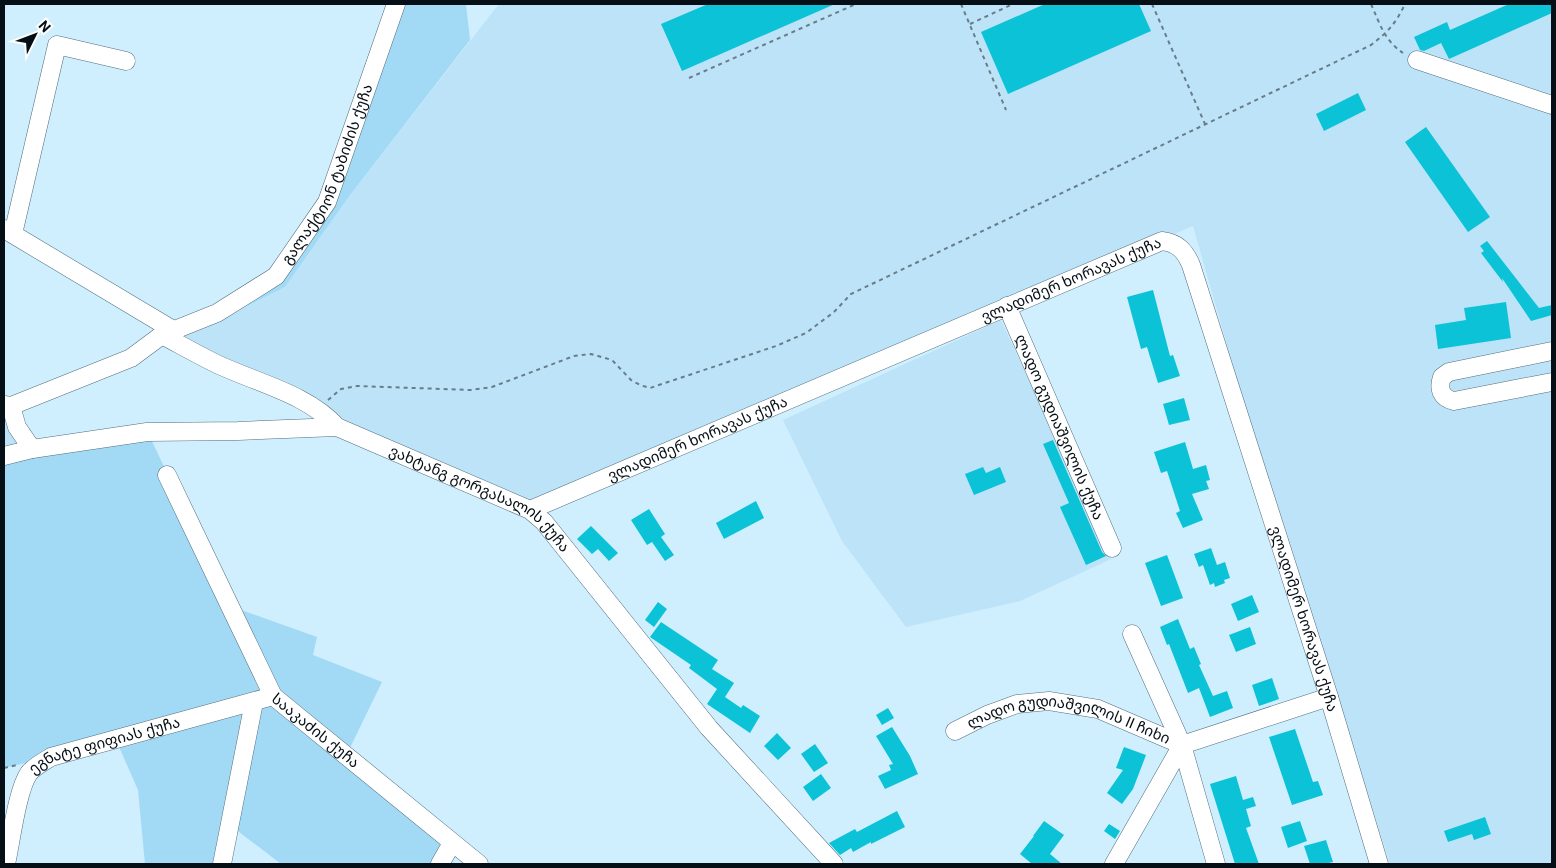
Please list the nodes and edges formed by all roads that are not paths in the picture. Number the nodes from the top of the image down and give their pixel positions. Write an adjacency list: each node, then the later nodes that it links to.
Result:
1 (396, 4): 7 (street, გალაქტიონ ტაბიძის ქუჩა)
2 (1418, 60): 4 (street)
3 (126, 61): 5 (street)
4 (1552, 104)
5 (8, 232): 7 (street)
6 (1007, 306): 15 (street, ვლადიმერ ხორავას ქუჩა); 16 (street, ლადო გუდიაშვილის ქუჩა); 19 (street, ვლადიმერ ხორავას ქუჩა)
7 (167, 332): 10 (street, გალაქტიონ ტაბიძის ქუჩა); 11 (street)
8 (1552, 351): 9 (street)
9 (1552, 382)
10 (7, 406): 12 (street)
11 (337, 427): 12 (street, ვახტანგ გორგასალის ქუჩა); 15 (street, ვახტანგ გორგასალის ქუჩა)
12 (32, 449): 13 (street, ვახტანგ გორგასალის ქუჩა)
13 (4, 456)
14 (167, 474): 18 (street, სააკაძის ქუჩა)
15 (530, 510): 28 (street, ვახტანგ გორგასალის ქუჩა)
16 (1112, 548)
17 (1132, 634): 22 (street)
18 (273, 696): 20 (street, ეგნატე ფიფიას ქუჩა); 23 (street, სააკაძის ქუჩა)
19 (1329, 697): 22 (street); 31 (street, ვლადიმერ ხორავას ქუჩა)
20 (254, 702): 24 (street, ეგნატე ფიფიას ქუჩა); 25 (street)
21 (955, 731): 22 (street, ლადო გუდიაშვილის II ჩიხი)
22 (1182, 745): 29 (street); 30 (street)
23 (452, 843): 26 (street); 27 (street, სააკაძის ქუჩა)
24 (6, 864)
25 (222, 864)
26 (440, 864)
27 (479, 864)
28 (834, 864)
29 (1114, 864)
30 (1216, 864)
31 (1379, 864)

